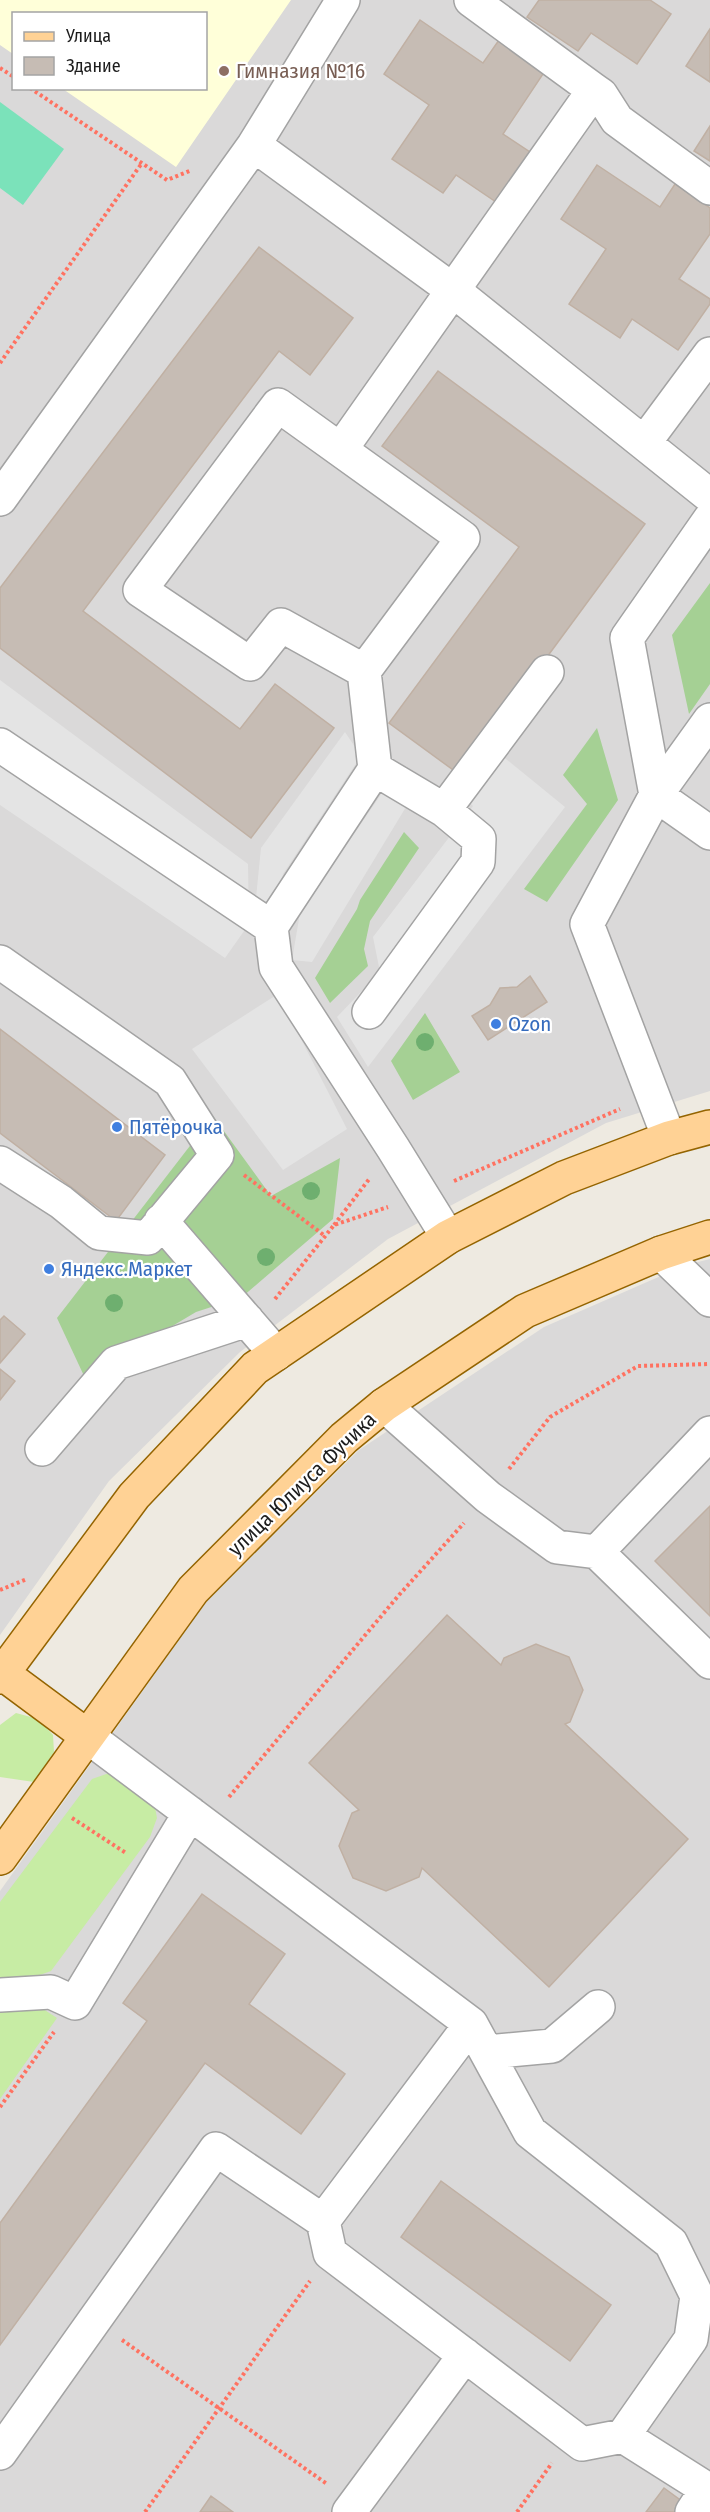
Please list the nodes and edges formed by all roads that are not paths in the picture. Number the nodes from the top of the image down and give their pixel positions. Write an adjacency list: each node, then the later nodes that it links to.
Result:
1 (343, 0): 4 (lane)
2 (471, 0): 3 (lane)
3 (594, 90): 5 (lane); 6 (lane)
4 (254, 144): 6 (lane); 11 (lane)
5 (710, 188)
6 (454, 291): 8 (lane); 9 (lane)
7 (710, 354): 8 (lane)
8 (644, 443): 10 (lane)
9 (341, 449): 13 (lane); 13 (lane)
10 (710, 496)
11 (0, 499)
12 (710, 519): 18 (lane)
13 (364, 671): 17 (lane)
14 (547, 672): 19 (lane)
15 (710, 720): 18 (lane)
16 (0, 745): 21 (lane)
17 (375, 769): 19 (lane); 21 (lane)
18 (656, 795): 20 (lane); 25 (lane)
19 (444, 810): 23 (lane)
20 (710, 833)
21 (271, 927): 28 (lane)
22 (0, 962): 27 (lane)
23 (369, 1012)
24 (710, 1127): 25 (main road)
25 (669, 1138): 28 (main road)
26 (0, 1163): 27 (lane)
27 (161, 1221): 32 (lane)
28 (448, 1237): 33 (main road)
29 (710, 1237): 30 (main road, улица Юлиуса Фучика)
30 (661, 1253): 31 (lane); 34 (main road, улица Юлиуса Фучика)
31 (710, 1300)
32 (247, 1320): 33 (lane); 36 (lane)
33 (276, 1353): 39 (main road)
34 (384, 1405): 37 (lane); 40 (main road, улица Юлиуса Фучика)
35 (710, 1434): 37 (lane)
36 (42, 1449)
37 (597, 1552): 38 (lane)
38 (710, 1662)
39 (1, 1674): 40 (main road)
40 (87, 1736): 41 (lane); 42 (main road, улица Юлиуса Фучика)
41 (198, 1819): 43 (lane); 45 (lane)
42 (0, 1858)
43 (0, 1995)
44 (598, 2007): 46 (lane)
45 (471, 2024): 46 (lane); 47 (lane)
46 (487, 2052): 49 (lane)
47 (322, 2221): 48 (lane); 50 (lane)
48 (465, 2355): 49 (lane); 52 (lane)
49 (623, 2436): 51 (lane)
50 (0, 2453)
51 (703, 2497)
52 (352, 2508)

